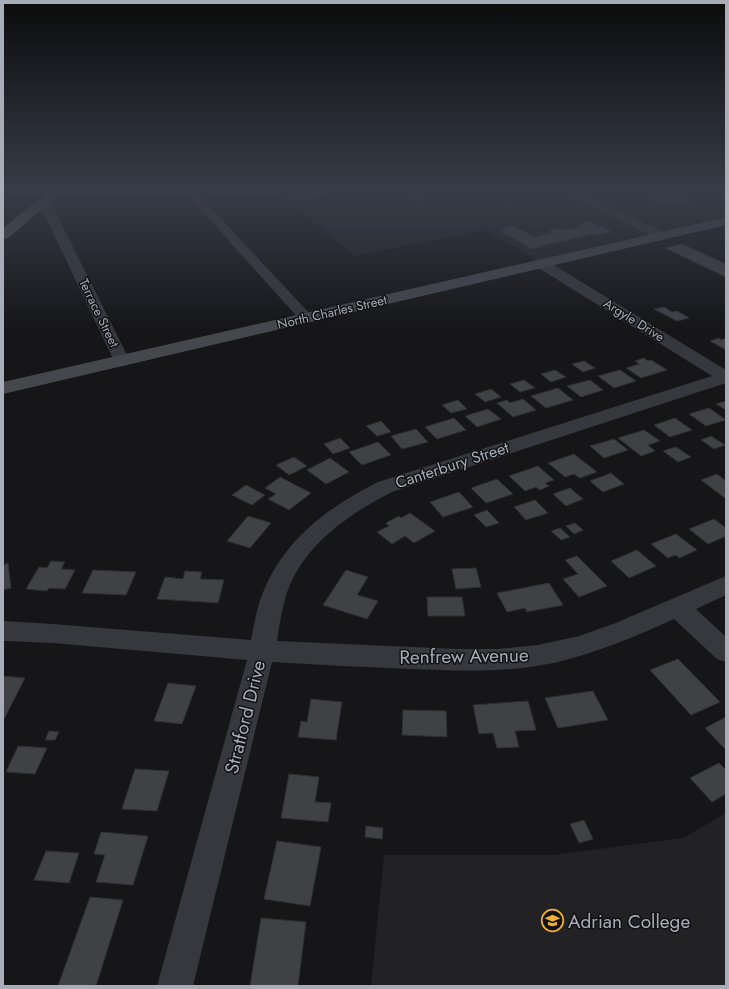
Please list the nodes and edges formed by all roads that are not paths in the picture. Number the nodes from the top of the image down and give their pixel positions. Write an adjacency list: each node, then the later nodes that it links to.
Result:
1 (62, 237): 6 (street, Terrace Street)
2 (232, 237): 5 (street)
3 (657, 237): 4 (street, North Charles Street)
4 (542, 264): 5 (street, North Charles Street); 7 (street, Argyle Drive)
5 (306, 318): 6 (street, North Charles Street)
6 (122, 361): 8 (street, North Charles Street)
7 (726, 377): 12 (street, Canterbury Street)
8 (3, 388)
9 (726, 585): 10 (street, Renfrew Avenue)
10 (677, 607): 12 (street, Renfrew Avenue); 13 (street)
11 (3, 631): 12 (street, Stratford Drive)
12 (262, 651): 14 (street, Stratford Drive)
13 (726, 652)
14 (175, 986)

